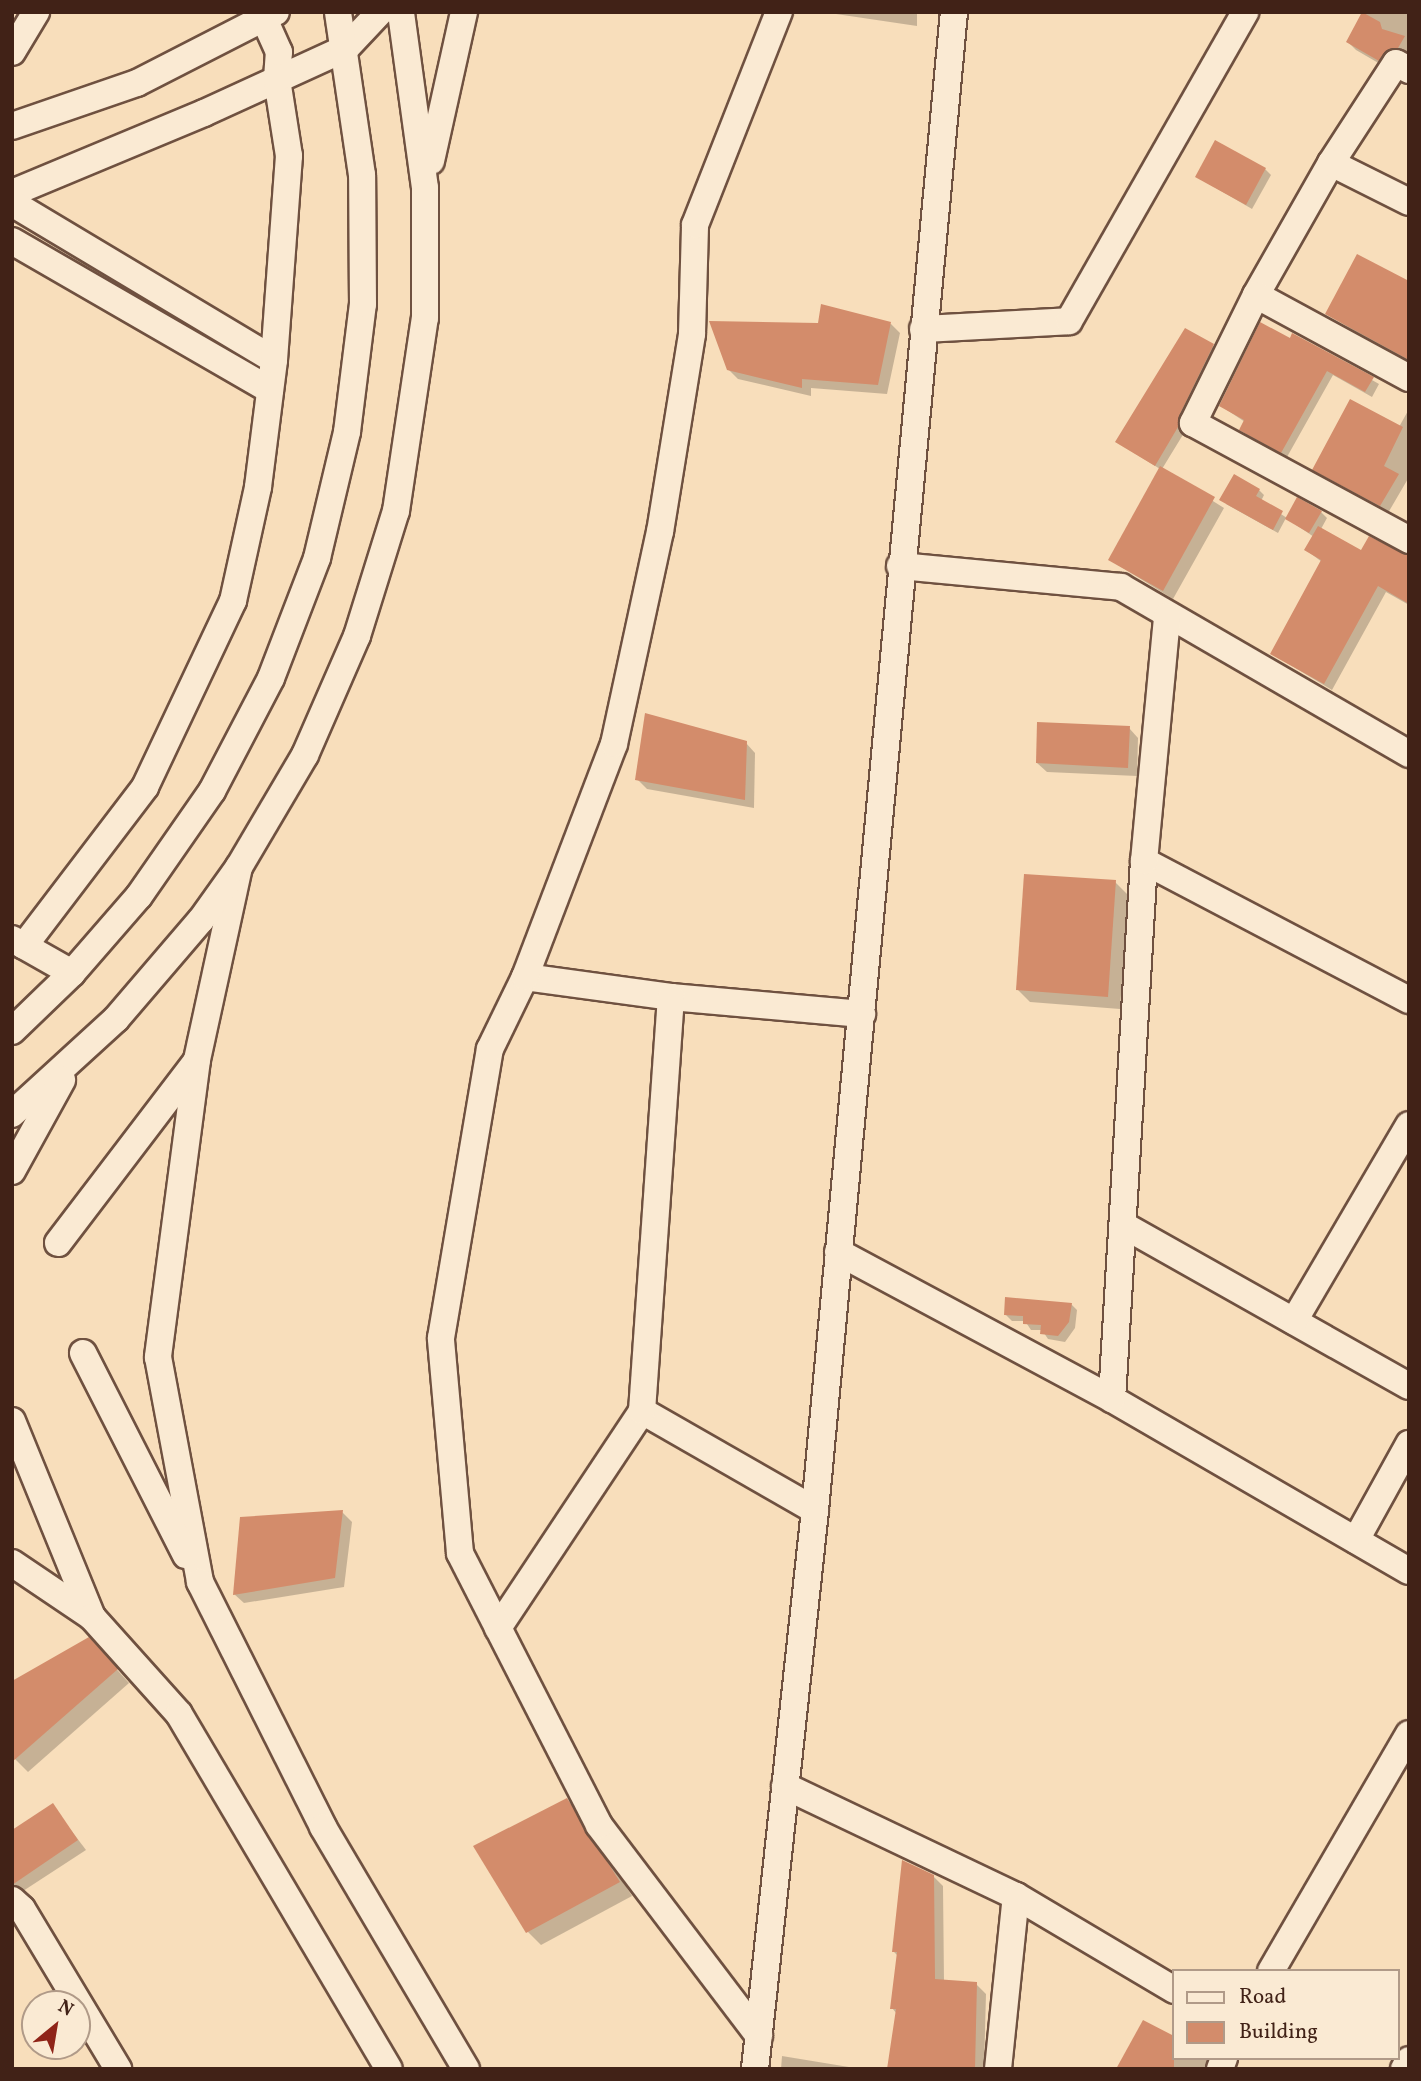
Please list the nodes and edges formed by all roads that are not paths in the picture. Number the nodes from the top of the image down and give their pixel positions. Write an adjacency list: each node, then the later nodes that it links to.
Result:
1 (36, 12): 12 (street)
2 (338, 12): 11 (street)
3 (380, 12): 11 (street)
4 (401, 12): 13 (street)
5 (421, 12): 13 (street)
6 (464, 12): 18 (street)
7 (779, 12): 36 (street)
8 (954, 12): 24 (street)
9 (1245, 12): 24 (street)
10 (267, 14): 15 (street); 16 (street)
11 (346, 48): 15 (street); 35 (street)
12 (12, 52)
13 (411, 58): 18 (street)
14 (1409, 70): 17 (street)
15 (277, 79): 19 (street); 25 (street)
16 (12, 126)
17 (1331, 163): 20 (street); 23 (street)
18 (425, 188): 33 (street)
19 (12, 193)
20 (1409, 202)
21 (12, 203): 25 (street)
22 (12, 242): 27 (street)
23 (1256, 295): 26 (street); 28 (street)
24 (923, 329): 29 (street)
25 (274, 360): 27 (street)
26 (1409, 378)
27 (270, 390): 34 (street)
28 (1409, 540)
29 (900, 566): 30 (street); 39 (street)
30 (1167, 616): 31 (street); 32 (street)
31 (1409, 754)
32 (1144, 861): 38 (street); 46 (street)
33 (239, 867): 41 (street); 42 (street)
34 (18, 942): 35 (street)
35 (72, 973): 40 (street)
36 (525, 977): 37 (street); 62 (street)
37 (671, 998): 39 (street); 53 (street)
38 (1409, 1000)
39 (862, 1014): 48 (street)
40 (12, 1031)
41 (197, 1060): 47 (street); 60 (street)
42 (70, 1065): 43 (street); 45 (street)
43 (12, 1114)
44 (1409, 1125): 49 (street)
45 (12, 1171)
46 (1122, 1225): 49 (street); 52 (street)
47 (58, 1243)
48 (838, 1252): 52 (street); 56 (street)
49 (1294, 1321): 51 (street)
50 (83, 1353): 60 (street)
51 (1409, 1386)
52 (1112, 1399): 57 (street)
53 (642, 1411): 56 (street); 62 (street)
54 (12, 1421): 61 (street)
55 (1409, 1444): 57 (street)
56 (815, 1510): 64 (street)
57 (1356, 1540): 59 (street)
58 (12, 1563): 61 (street)
59 (1409, 1571)
60 (200, 1582): 73 (street)
61 (92, 1617): 72 (street)
62 (498, 1628): 69 (street)
63 (1409, 1734): 67 (street)
64 (785, 1786): 65 (street); 69 (street)
65 (1016, 1896): 68 (street); 75 (street)
66 (12, 1900): 71 (street)
67 (1271, 1969)
68 (1172, 1989)
69 (759, 2036): 74 (street)
70 (1409, 2060): 76 (street)
71 (118, 2069)
72 (388, 2069)
73 (466, 2069)
74 (755, 2069)
75 (998, 2069)
76 (1404, 2069)

